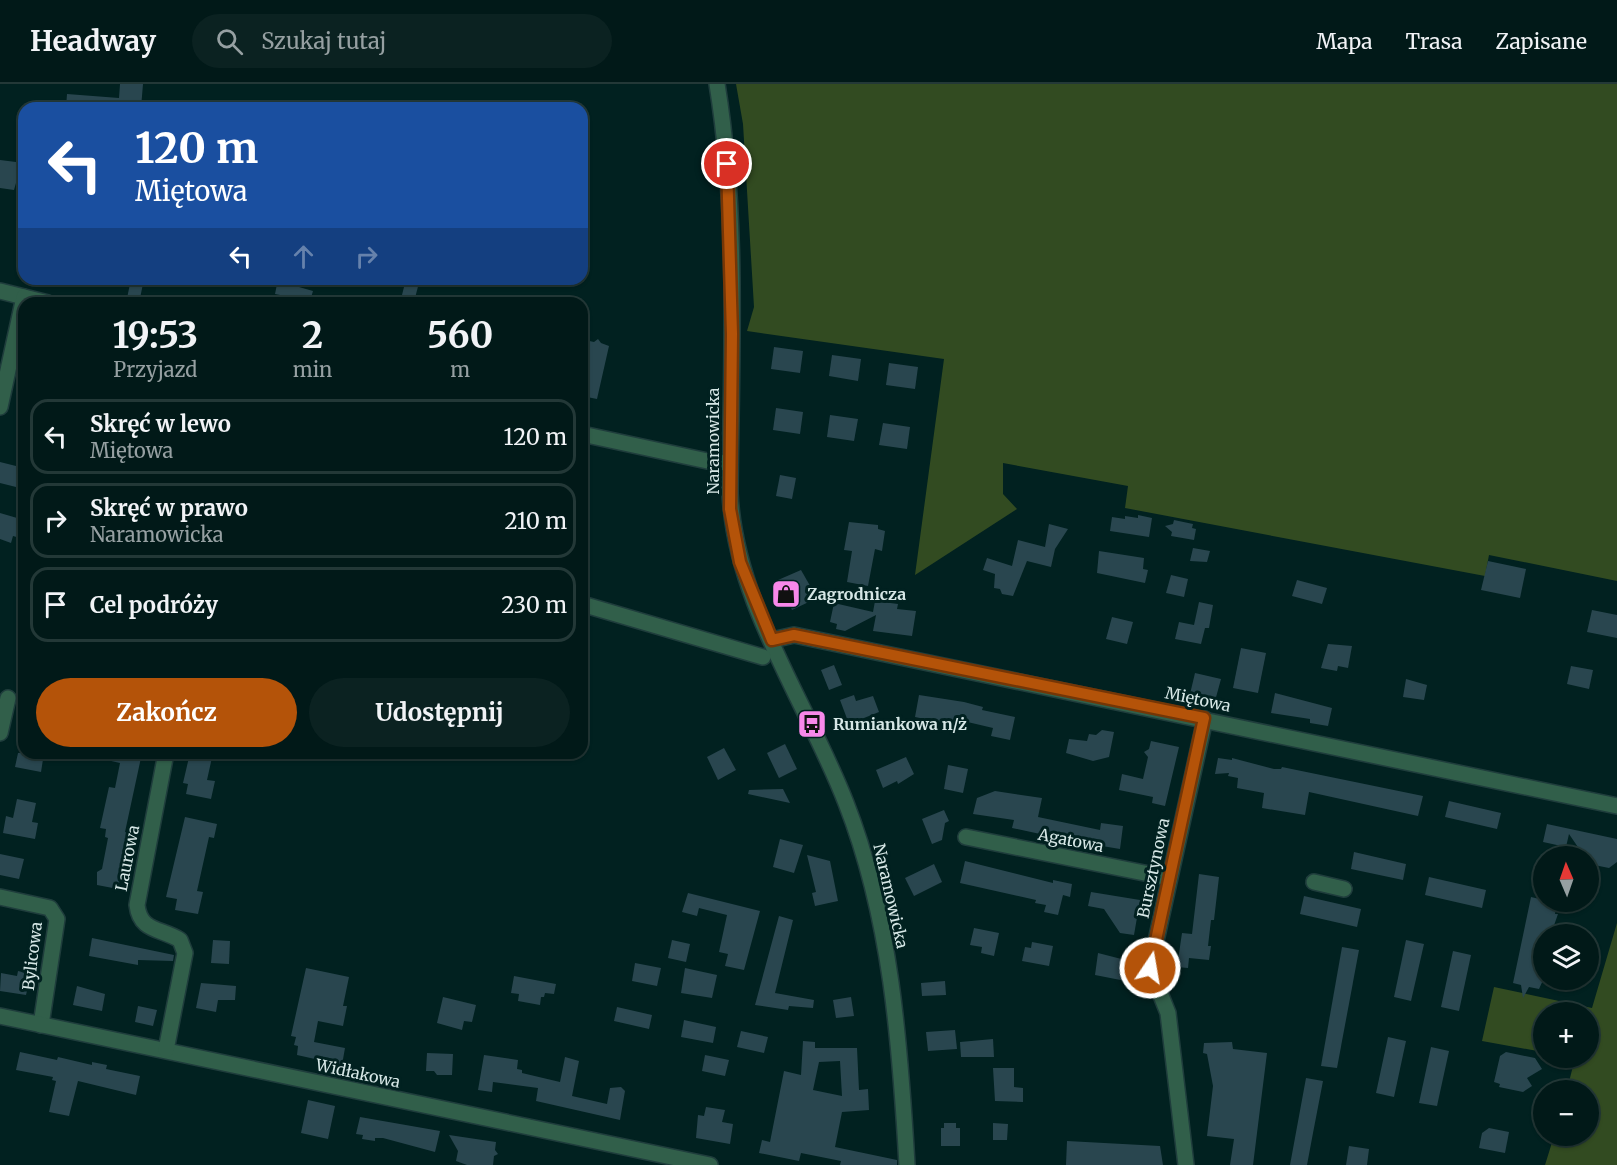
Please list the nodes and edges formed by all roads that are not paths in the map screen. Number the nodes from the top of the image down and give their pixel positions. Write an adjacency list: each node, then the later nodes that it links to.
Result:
1 (717, 84): 7 (street, Naramowicka)
2 (0, 291): 3 (street)
3 (24, 297)
4 (18, 324): 5 (street)
5 (0, 404)
6 (588, 435): 7 (street)
7 (730, 463): 9 (street, Naramowicka)
8 (588, 606): 10 (street)
9 (772, 640): 12 (street, Miętowa); 25 (street, Naramowicka)
10 (763, 657)
11 (8, 698): 13 (street)
12 (1204, 718): 15 (street, Miętowa); 17 (street, Bursztynowa)
13 (0, 733)
14 (165, 759): 23 (street, Laurowa)
15 (1617, 806)
16 (966, 837): 17 (street, Agatowa)
17 (1169, 878): 26 (street, Bursztynowa)
18 (1314, 882): 19 (street)
19 (1344, 889)
20 (0, 897): 22 (street, Bylicowa)
21 (0, 1016): 22 (street, Widłakowa)
22 (41, 1024): 23 (street, Widłakowa)
23 (166, 1050): 24 (street, Widłakowa)
24 (710, 1165)
25 (907, 1165)
26 (1186, 1165)

